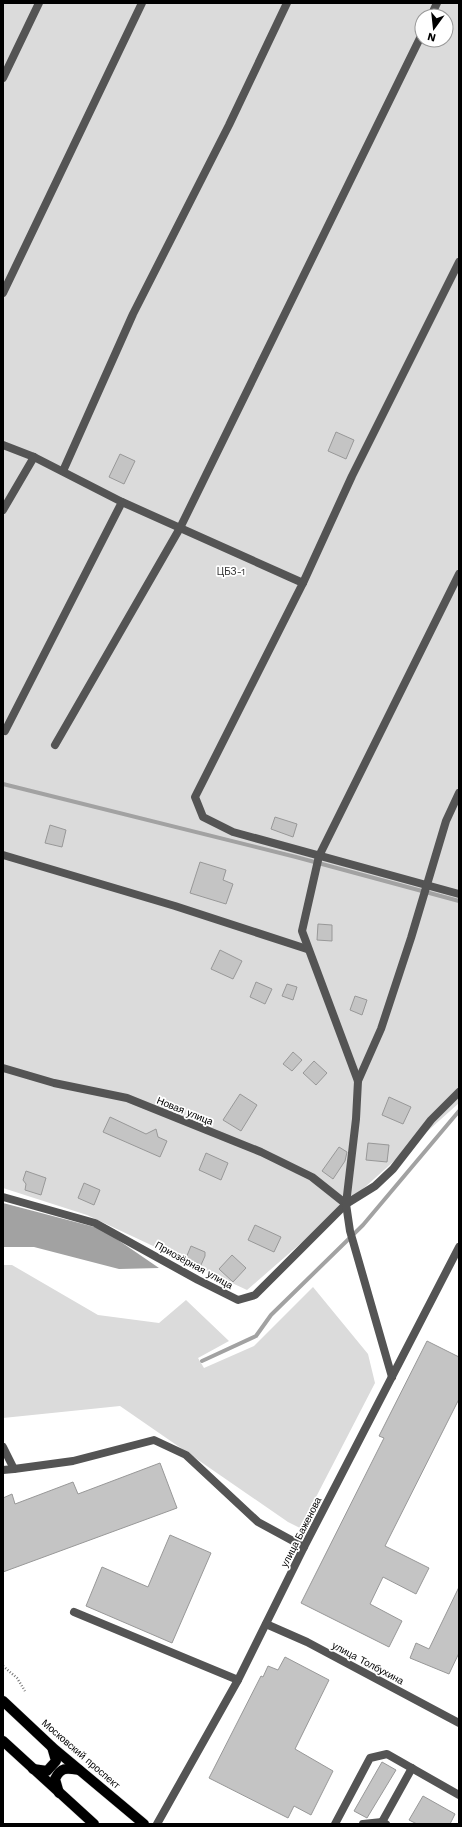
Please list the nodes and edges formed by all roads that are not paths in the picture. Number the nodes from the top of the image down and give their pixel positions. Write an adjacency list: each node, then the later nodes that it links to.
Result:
1 (39, 3): 5 (street)
2 (142, 3): 7 (street)
3 (287, 3): 10 (street)
4 (415, 48): 13 (street)
5 (3, 78)
6 (459, 262): 15 (street)
7 (3, 294)
8 (3, 445): 9 (street)
9 (34, 457): 10 (street); 12 (street)
10 (63, 471): 11 (street)
11 (122, 502): 13 (street); 16 (street)
12 (3, 510)
13 (180, 528): 15 (street); 17 (street)
14 (459, 574): 20 (street)
15 (303, 583): 20 (street)
16 (5, 731)
17 (55, 745)
18 (459, 793): 21 (street)
19 (3, 855): 23 (street)
20 (319, 856): 21 (street); 23 (street)
21 (426, 885): 22 (street); 25 (street)
22 (459, 894)
23 (307, 949): 25 (street)
24 (3, 1068): 28 (street, Новая улица)
25 (358, 1081): 28 (street)
26 (459, 1092): 28 (street, Приозёрная улица)
27 (3, 1197): 28 (street, Приозёрная улица)
28 (346, 1204): 30 (street)
29 (459, 1247): 30 (street, улица Баженова)
30 (392, 1377): 34 (street, улица Баженова)
31 (3, 1447): 32 (street)
32 (14, 1469): 33 (street); 34 (street)
33 (3, 1470)
34 (304, 1547): 36 (street, улица Баженова)
35 (74, 1612): 37 (street)
36 (266, 1624): 37 (street, улица Баженова); 39 (street, улица Толбухина)
37 (238, 1680): 52 (street, улица Баженова)
38 (3, 1701): 41 (main road, Московский проспект)
39 (459, 1723)
40 (3, 1741): 43 (main road)
41 (52, 1747): 45 (main road); 46 (main road, Московский проспект)
42 (3, 1750): 43 (street)
43 (18, 1754): 45 (main road)
44 (412, 1768): 48 (street); 49 (street); 53 (street)
45 (33, 1769): 47 (main road)
46 (80, 1770): 47 (main road); 51 (main road, Московский проспект)
47 (60, 1794): 50 (main road)
48 (459, 1795)
49 (384, 1823): 54 (street)
50 (94, 1824)
51 (144, 1824)
52 (157, 1824)
53 (335, 1824)
54 (364, 1824)

